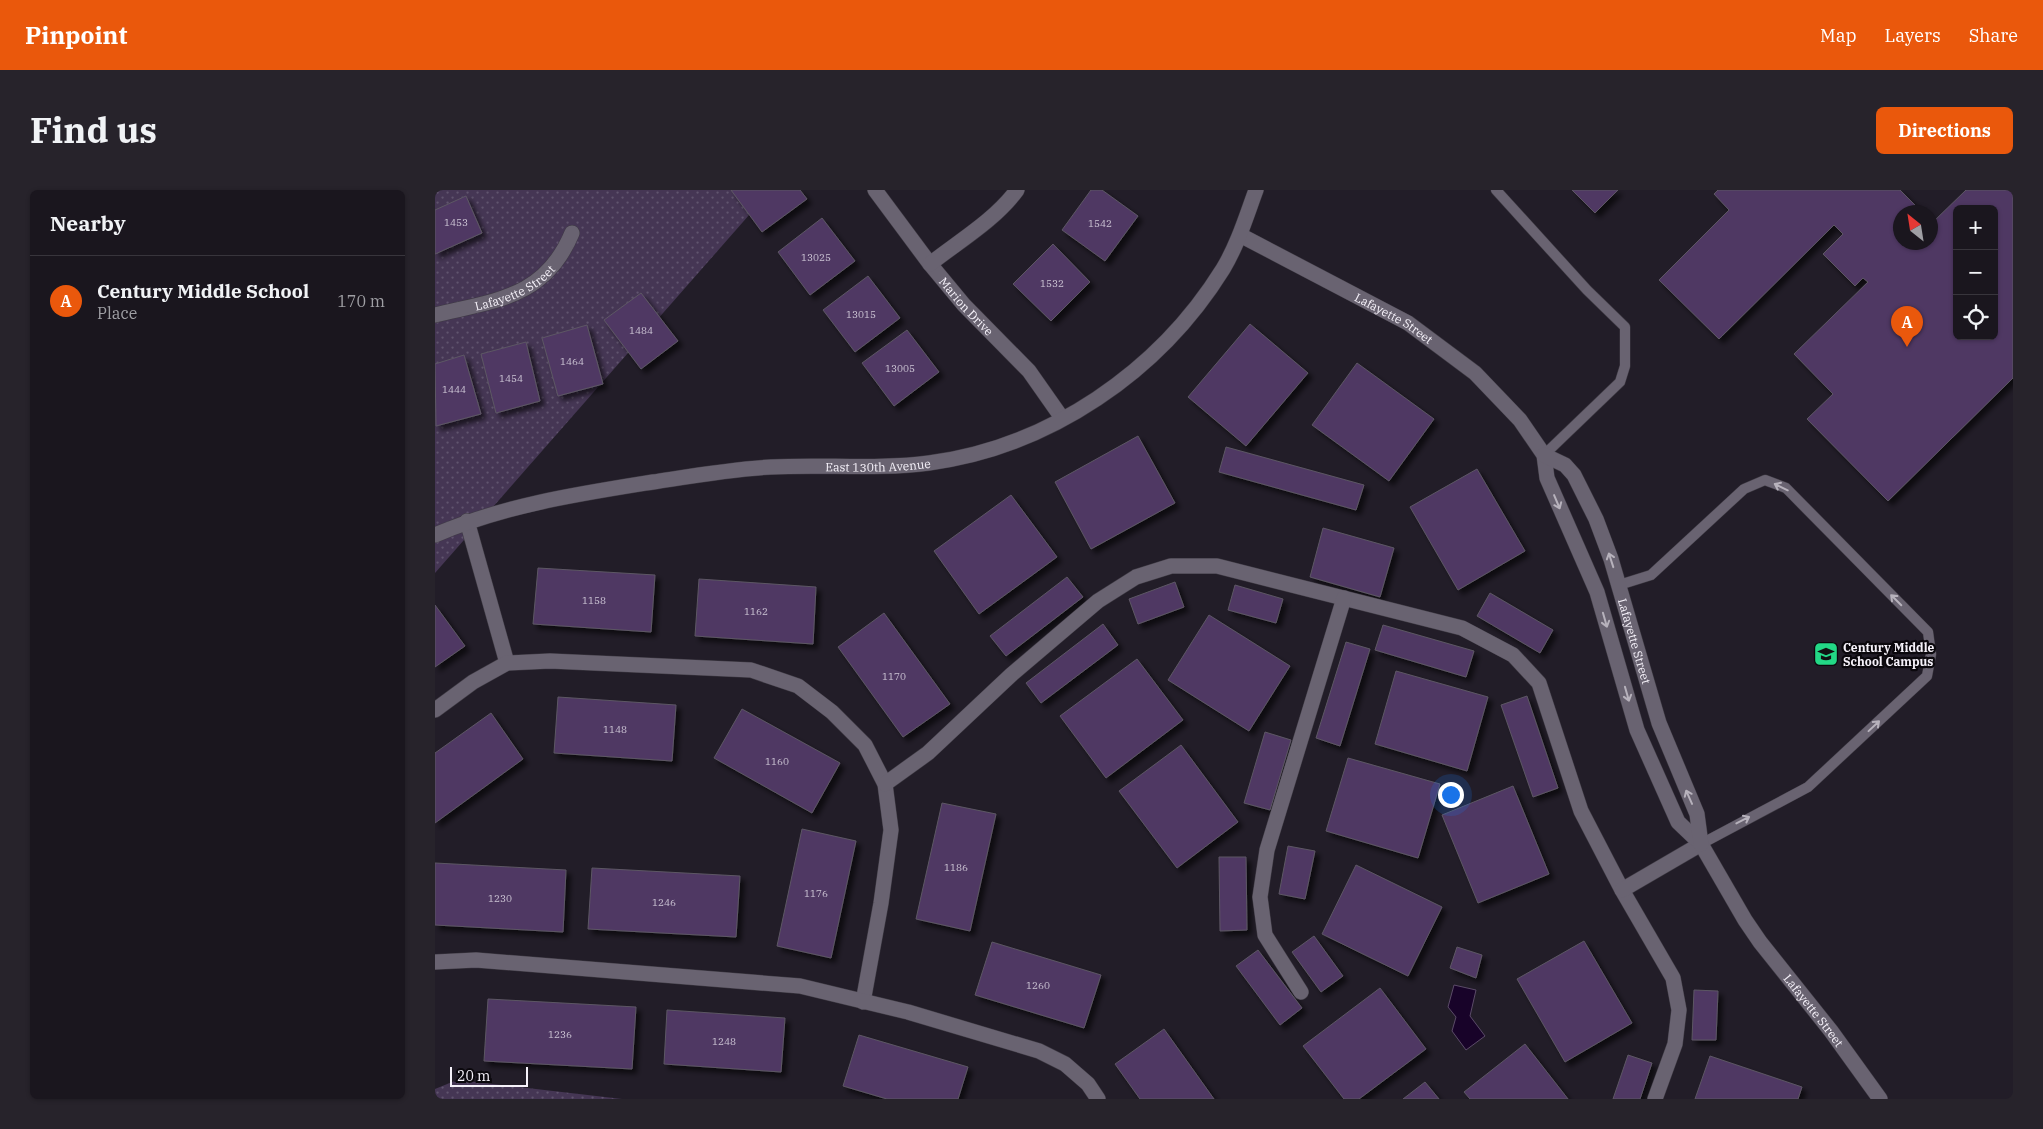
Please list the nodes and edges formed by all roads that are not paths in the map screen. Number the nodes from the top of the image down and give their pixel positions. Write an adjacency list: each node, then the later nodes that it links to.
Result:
1 (875, 190): 7 (street, Marion Drive)
2 (1017, 190): 7 (street)
3 (1256, 190): 6 (street, East 130th Avenue)
4 (1496, 190): 10 (lane)
5 (572, 233): 8 (street, Lafayette Street)
6 (1240, 235): 9 (street, East 130th Avenue); 10 (street, Lafayette Street)
7 (930, 264): 9 (street, Marion Drive)
8 (435, 315)
9 (1062, 418): 11 (street, East 130th Avenue)
10 (1544, 455): 13 (street, Lafayette Street, one-way to 10); 18 (street, Lafayette Street, one-way to 18)
11 (467, 521): 12 (street, East 130th Avenue); 15 (street)
12 (435, 534)
13 (1619, 585): 18 (street, Lafayette Street, one-way to 13); 18 (lane, one-way to 13)
14 (1344, 598): 17 (street); 19 (street); 21 (street)
15 (507, 663): 16 (street); 17 (street)
16 (435, 710)
17 (885, 784): 22 (street)
18 (1701, 844): 19 (street); 25 (street, Lafayette Street)
19 (1621, 890): 24 (street)
20 (435, 962): 22 (street)
21 (1301, 992)
22 (863, 1002): 23 (street)
23 (1098, 1099)
24 (1655, 1099)
25 (1880, 1099)

